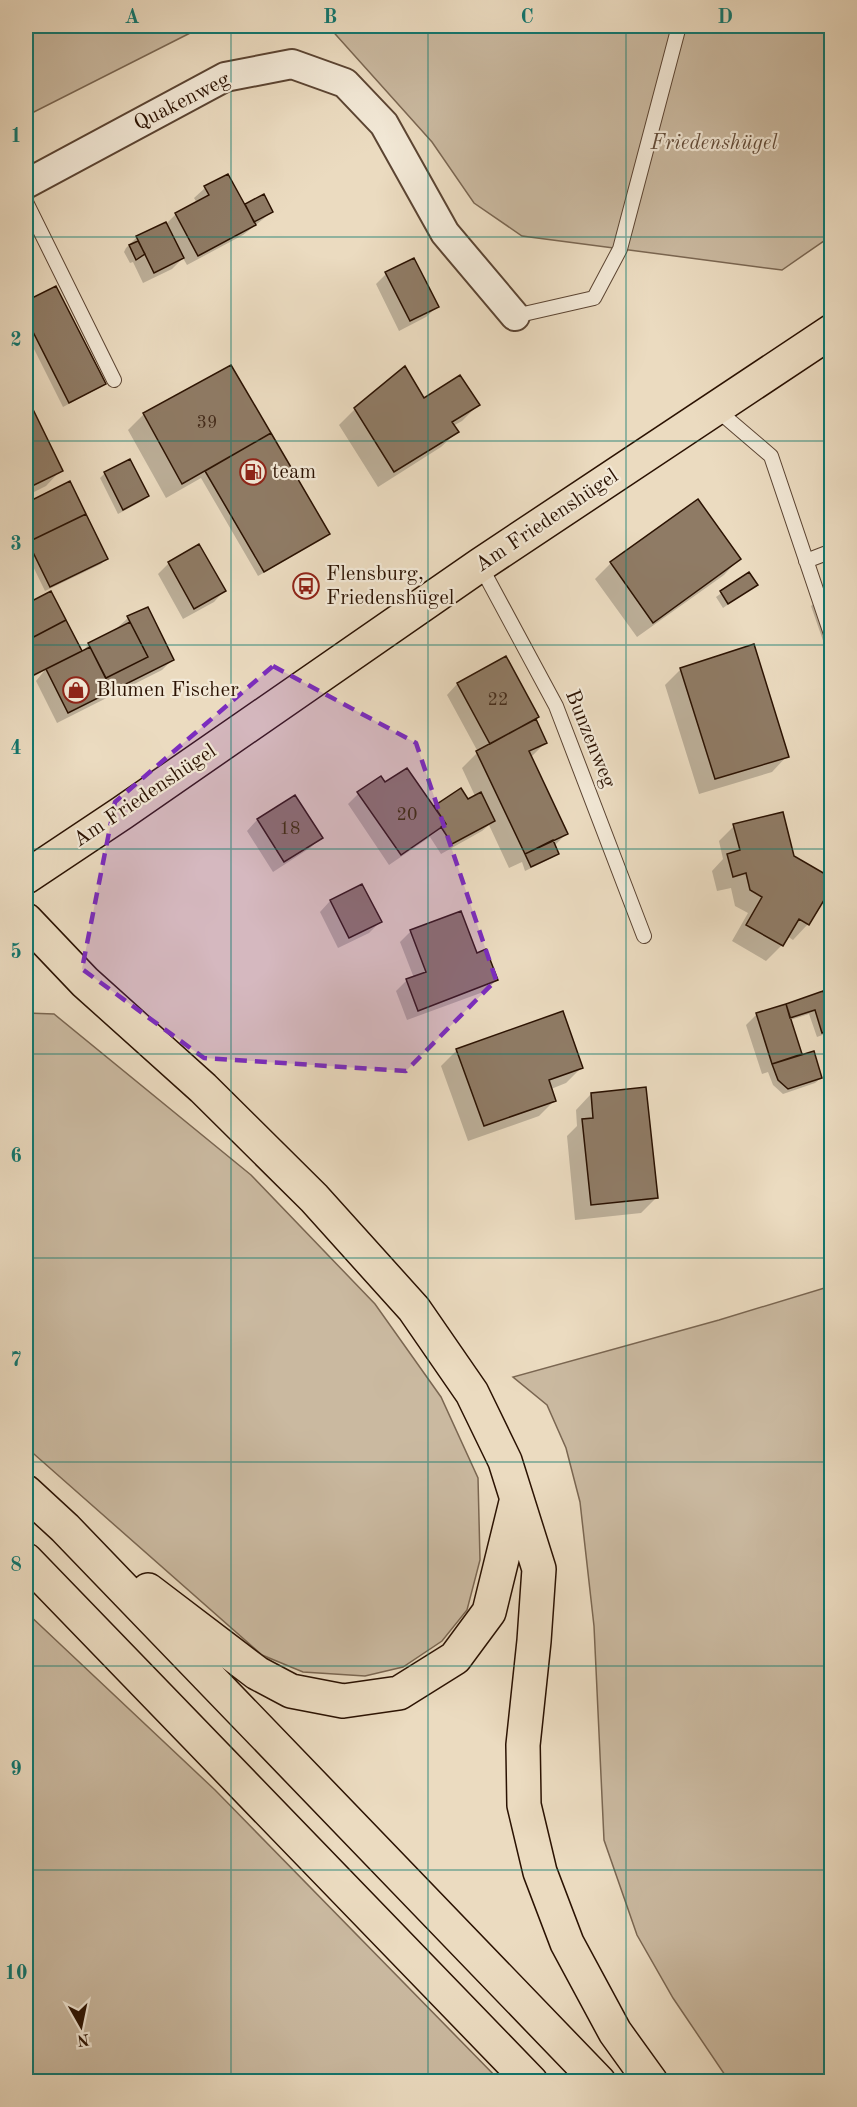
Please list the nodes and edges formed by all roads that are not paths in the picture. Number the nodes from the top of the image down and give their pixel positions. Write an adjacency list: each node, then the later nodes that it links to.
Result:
1 (679, 26): 4 (lane)
2 (26, 184): 4 (street, Quakenweg)
3 (26, 202): 6 (lane)
4 (515, 316)
5 (831, 331): 7 (main road, Am Friedenshügel)
6 (114, 380)
7 (716, 409): 9 (lane); 10 (main road, Am Friedenshügel)
8 (831, 551): 9 (lane)
9 (806, 561): 11 (lane)
10 (480, 565): 12 (main road, Am Friedenshügel); 14 (lane, Bunzenweg)
11 (831, 637)
12 (26, 877)
13 (26, 920): 16 (main road)
14 (644, 936)
15 (26, 1492): 17 (main road)
16 (516, 1502): 17 (main road); 21 (main road)
17 (65, 1528): 20 (main road)
18 (26, 1560): 19 (main road)
19 (531, 2082)
20 (599, 2082)
21 (651, 2082)

